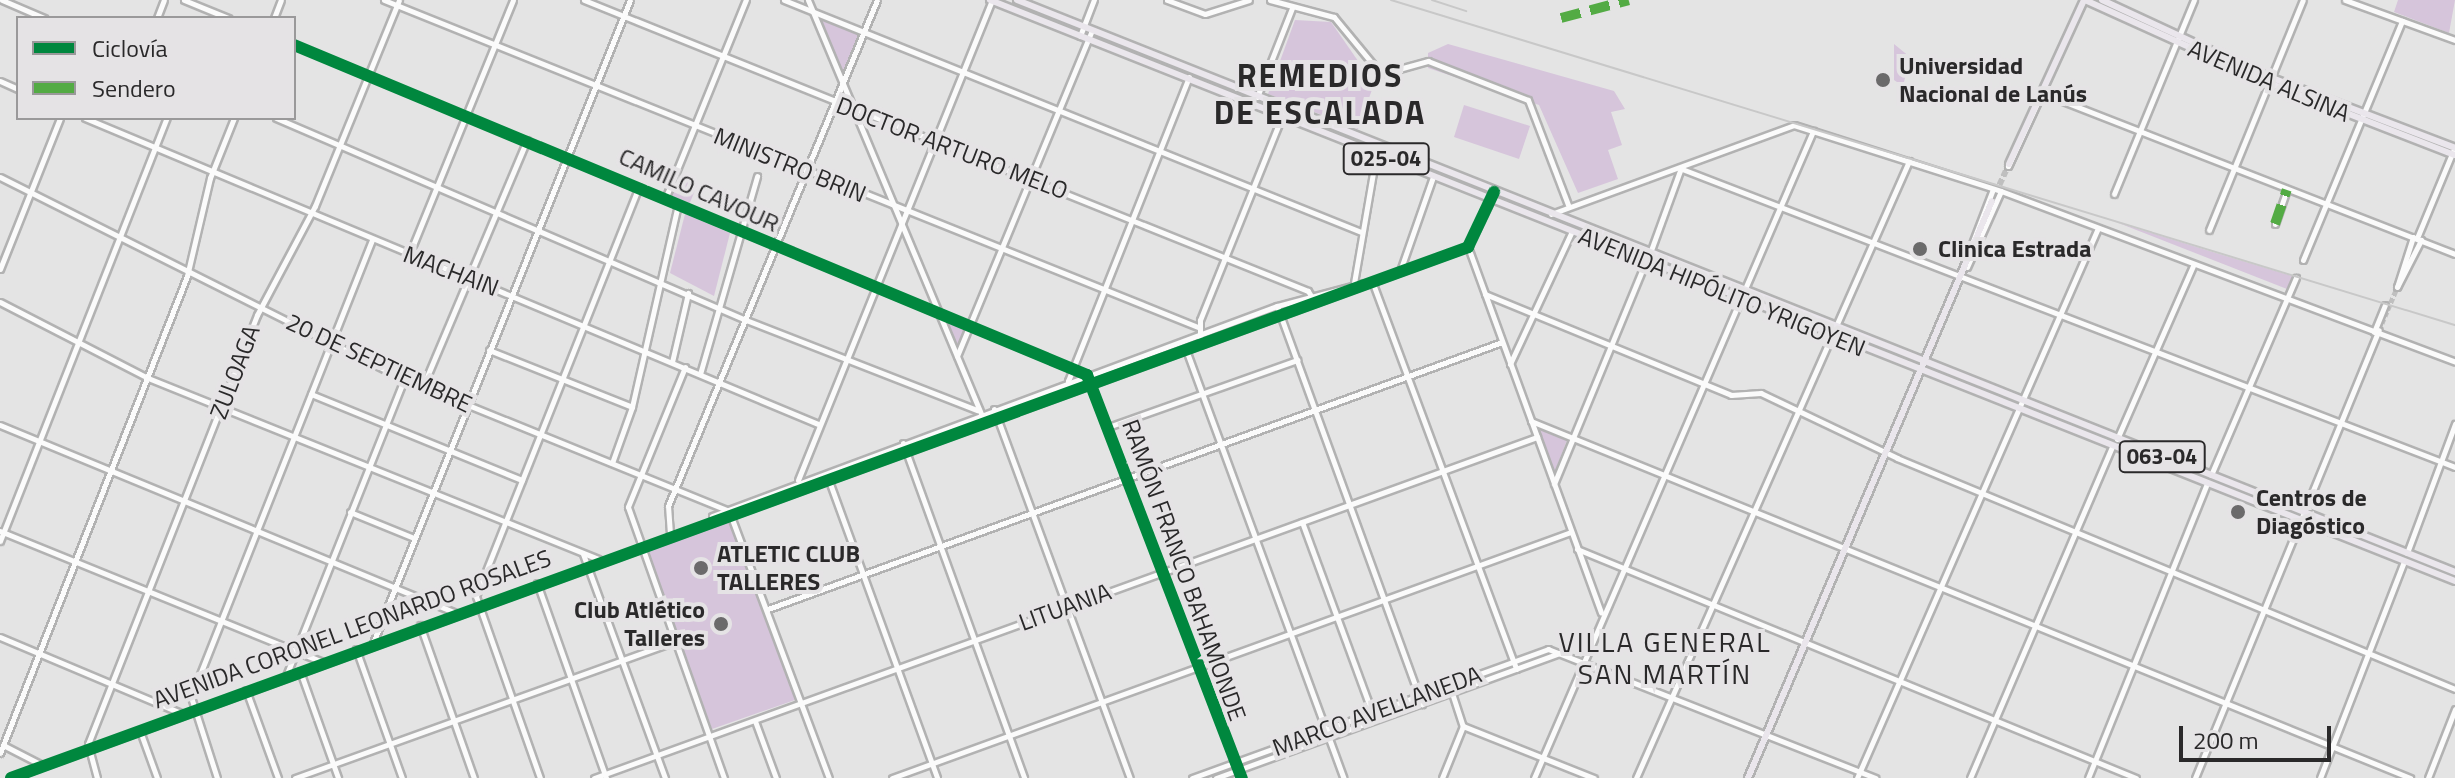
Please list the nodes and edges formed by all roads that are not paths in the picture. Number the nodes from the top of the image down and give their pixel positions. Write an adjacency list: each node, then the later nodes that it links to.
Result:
1 (3, 0): 23 (street); 26 (street)
2 (184, 0): 27 (street)
3 (384, 0): 22 (street, MINISTRO BRIN)
4 (513, 0): 35 (street)
5 (584, 0): 28 (street, DOCTOR ARTURO MELO)
6 (630, 0): 28 (street)
7 (746, 0): 37 (street)
8 (784, 0): 25 (street)
9 (808, 0): 25 (street)
10 (877, 0): 31 (street)
11 (991, 0): 32 (main road, AVENIDA HIPÓLITO YRIGOYEN / 025-04); 39 (street)
12 (1017, 0): 30 (main road, AVENIDA HIPÓLITO YRIGOYEN / 025-04)
13 (1094, 0): 30 (street)
14 (1167, 0): 15 (street)
15 (1249, 0)
16 (1270, 0): 24 (street)
17 (2085, 0): 33 (main road, AVENIDA ALSINA); 45 (main road)
18 (2102, 0): 33 (main road, AVENIDA ALSINA)
19 (2194, 0): 33 (street)
20 (2303, 0): 42 (street)
21 (2345, 0): 29 (street)
22 (398, 2): 35 (street, MINISTRO BRIN); 40 (street, ZULOAGA)
23 (0, 7)
24 (1292, 8): 46 (street); 94 (street)
25 (812, 11): 31 (street); 43 (street)
26 (39, 16)
27 (223, 16)
28 (624, 16): 37 (street, DOCTOR ARTURO MELO); 44 (street)
29 (2402, 21): 34 (street); 54 (street)
30 (1088, 28): 32 (street); 38 (main road, AVENIDA HIPÓLITO YRIGOYEN / 025-04)
31 (863, 32): 39 (street); 43 (street)
32 (1084, 37): 41 (main road, AVENIDA HIPÓLITO YRIGOYEN / 025-04); 51 (street)
33 (2177, 39): 42 (main road, AVENIDA ALSINA); 62 (street)
34 (2455, 40)
35 (496, 44): 44 (street, MINISTRO BRIN); 52 (street)
36 (296, 46): 40 (street, CAMILO CAVOUR)
37 (723, 57): 48 (street, DOCTOR ARTURO MELO); 60 (street)
38 (1191, 71): 41 (street); 46 (main road, AVENIDA HIPÓLITO YRIGOYEN / 025-04)
39 (962, 72): 51 (street); 63 (street)
40 (368, 75): 52 (street, CAMILO CAVOUR); 65 (street, ZULOAGA)
41 (1188, 79): 53 (main road, AVENIDA HIPÓLITO YRIGOYEN / 025-04); 67 (street)
42 (2270, 81): 54 (main road, AVENIDA ALSINA); 74 (street)
43 (842, 85): 48 (street); 50 (street)
44 (596, 86): 60 (street, MINISTRO BRIN); 70 (street)
45 (2042, 93): 47 (main road); 62 (street)
46 (1257, 98): 49 (main road, AVENIDA HIPÓLITO YRIGOYEN / 025-04)
47 (2038, 101): 47 (street); 72 (main road)
48 (835, 102): 50 (street, DOCTOR ARTURO MELO); 75 (street)
49 (1284, 109): 53 (street); 89 (main road, AVENIDA HIPÓLITO YRIGOYEN / 025-04)
50 (855, 110): 63 (street, DOCTOR ARTURO MELO); 95 (street)
51 (1059, 111): 67 (street); 80 (street)
52 (467, 115): 64 (street, CAMILO CAVOUR); 81 (street)
53 (1281, 117): 69 (main road, AVENIDA HIPÓLITO YRIGOYEN / 025-04); 83 (street)
54 (2362, 117): 68 (main road, AVENIDA ALSINA); 92 (street)
55 (59, 120): 87 (street)
56 (90, 120): 66 (street, MACHAIN)
57 (166, 120): 66 (street)
58 (233, 120): 76 (street)
59 (281, 120): 65 (street)
60 (695, 126): 75 (street, MINISTRO BRIN); 90 (street)
61 (1813, 131): 71 (street); 73 (street); 97 (street)
62 (2139, 131): 74 (street); 88 (street)
63 (934, 139): 80 (street, DOCTOR ARTURO MELO); 98 (street)
64 (527, 140): 70 (street, CAMILO CAVOUR); 96 (street)
65 (339, 145): 81 (street); 99 (street, ZULOAGA)
66 (155, 148): 76 (street, MACHAIN); 110 (street)
67 (1160, 151): 83 (street); 101 (street)
68 (2454, 151): 111 (street)
69 (1376, 155): 79 (main road, AVENIDA HIPÓLITO YRIGOYEN / 025-04); 109 (street)
70 (567, 156): 82 (street, CAMILO CAVOUR); 104 (street)
71 (1909, 161): 84 (street); 113 (street)
72 (2009, 164)
73 (1681, 168): 94 (street); 97 (street); 120 (street)
74 (2234, 169): 85 (street); 106 (street)
75 (807, 172): 95 (street, MINISTRO BRIN); 114 (street)
76 (212, 173): 99 (street, MACHAIN); 125 (street)
77 (757, 176): 107 (street)
78 (0, 177): 87 (street, 20 DE SEPTIEMBRE)
79 (1433, 177): 89 (main road, AVENIDA HIPÓLITO YRIGOYEN / 025-04); 126 (street)
80 (1031, 178): 101 (street, DOCTOR ARTURO MELO); 116 (street)
81 (439, 184): 96 (street); 118 (street)
82 (639, 187): 90 (street, CAMILO CAVOUR); 119 (street)
83 (1254, 188): 109 (street); 121 (street)
84 (1993, 189): 86 (street); 127 (street)
85 (2287, 190): 92 (street); 102 (street)
86 (2001, 191): 105 (street); 127 (street)
87 (30, 193): 110 (street, 20 DE SEPTIEMBRE); 124 (street)
88 (2114, 194)
89 (1492, 196): 100 (main road, AVENIDA HIPÓLITO YRIGOYEN / 025-04); 108 (main road, AVENIDA HIPÓLITO YRIGOYEN / 025-04); 115 (street)
90 (665, 199): 93 (street, CAMILO CAVOUR)
91 (1992, 201): 127 (main road)
92 (2325, 204): 111 (street); 122 (street)
93 (678, 205): 107 (street, CAMILO CAVOUR); 130 (street)
94 (1568, 205): 100 (street)
95 (893, 206): 98 (street, MINISTRO BRIN); 103 (street)
96 (494, 208): 104 (street); 128 (street)
97 (1780, 210): 113 (street); 139 (street)
98 (905, 211): 103 (street); 116 (street, MINISTRO BRIN)
99 (311, 214): 112 (street, MACHAIN); 144 (street, ZULOAGA)
100 (1550, 215): 120 (main road, AVENIDA HIPÓLITO YRIGOYEN / 025-04)
101 (1132, 219): 121 (street, DOCTOR ARTURO MELO); 135 (street)
102 (2275, 224)
103 (900, 225): 134 (street); 149 (street)
104 (539, 226): 119 (street); 138 (street)
105 (2098, 228): 123 (street); 150 (street)
106 (2209, 230)
107 (737, 231): 114 (street, CAMILO CAVOUR); 146 (street)
108 (1572, 231): 120 (main road, AVENIDA HIPÓLITO YRIGOYEN / 025-04); 147 (street)
109 (1361, 232): 133 (street)
110 (119, 235): 125 (street, 20 DE SEPTIEMBRE); 158 (street)
111 (2417, 239): 111 (street); 117 (street)
112 (372, 240): 118 (street, MACHAIN); 161 (street)
113 (1871, 246): 131 (street); 155 (street)
114 (776, 247): 134 (street, CAMILO CAVOUR); 151 (street)
115 (1468, 247): 126 (street); 137 (street)
116 (1001, 248): 135 (street, MINISTRO BRIN); 153 (street)
117 (2455, 254)
118 (409, 255): 128 (street, MACHAIN)
119 (611, 256): 130 (street); 152 (street)
120 (1648, 257): 139 (main road, AVENIDA HIPÓLITO YRIGOYEN / 025-04); 163 (street)
121 (1226, 259): 140 (street, DOCTOR ARTURO MELO); 154 (street)
122 (2303, 260)
123 (2194, 264): 141 (street); 167 (street)
124 (0, 269)
125 (190, 269): 144 (street, 20 DE SEPTIEMBRE); 179 (street)
126 (1400, 271): 132 (street)
127 (1964, 271): 131 (main road)
128 (466, 277): 138 (street, MACHAIN); 187 (street)
129 (2296, 278): 141 (street)
130 (660, 279): 136 (street); 166 (street)
131 (1960, 279): 150 (street); 175 (main road)
132 (1372, 281): 133 (street); 180 (street)
133 (1355, 284): 140 (street, AVENIDA CORONEL LEONARDO ROSALES)
134 (874, 287): 149 (street, CAMILO CAVOUR); 169 (street)
135 (1104, 289): 154 (street, MINISTRO BRIN); 176 (street)
136 (688, 293): 146 (street); 171 (street)
137 (1485, 294): 147 (street); 160 (street)
138 (511, 295): 152 (street, MACHAIN); 165 (street)
139 (1744, 296): 155 (main road, AVENIDA HIPÓLITO YRIGOYEN / 025-04); 185 (street)
140 (1314, 298): 145 (street, AVENIDA CORONEL LEONARDO ROSALES); 148 (street, AVENIDA CORONEL LEONARDO ROSALES)
141 (2287, 299): 156 (street); 188 (street)
142 (0, 302): 158 (street)
143 (2385, 305): 156 (street)
144 (260, 306): 161 (street, 20 DE SEPTIEMBRE); 195 (street, ZULOAGA)
145 (1277, 306): 148 (street); 157 (street, AVENIDA CORONEL LEONARDO ROSALES)
146 (718, 307): 151 (street); 177 (street)
147 (1537, 313): 163 (street); 173 (street)
148 (1280, 314): 162 (street, AVENIDA CORONEL LEONARDO ROSALES); 170 (street)
149 (938, 315): 153 (street, CAMILO CAVOUR); 168 (street)
150 (2059, 316): 167 (street); 193 (street)
151 (746, 320): 169 (street); 183 (street)
152 (583, 325): 166 (street, MACHAIN); 182 (street)
153 (970, 327): 168 (street); 176 (street, CAMILO CAVOUR)
154 (1198, 327): 157 (street)
155 (1834, 332): 175 (main road, AVENIDA HIPÓLITO YRIGOYEN / 025-04); 197 (street)
156 (2377, 332): 172 (street); 207 (street)
157 (1197, 335): 159 (street, AVENIDA CORONEL LEONARDO ROSALES); 162 (street)
158 (78, 340): 179 (street); 214 (street)
159 (1183, 341): 164 (street); 178 (street, AVENIDA CORONEL LEONARDO ROSALES)
160 (1502, 342): 173 (street); 180 (street)
161 (330, 343): 181 (street, 20 DE SEPTIEMBRE); 191 (street)
162 (1200, 344): 164 (street, AVENIDA CORONEL LEONARDO ROSALES)
163 (1613, 344): 185 (street); 210 (street)
164 (1186, 349): 186 (street, AVENIDA CORONEL LEONARDO ROSALES); 190 (street)
165 (489, 350): 182 (street); 192 (street)
166 (642, 350): 171 (street, MACHAIN); 194 (street)
167 (2155, 353): 188 (street); 213 (street)
168 (957, 356): 199 (street)
169 (845, 360): 199 (street); 204 (street)
170 (1297, 360): 190 (street); 198 (street)
171 (672, 362): 174 (street, MACHAIN)
172 (2455, 362)
173 (1510, 364): 201 (street)
174 (685, 367): 177 (street, MACHAIN); 229 (street)
175 (1923, 367): 193 (main road, AVENIDA HIPÓLITO YRIGOYEN / 063-04); 219 (main road)
176 (1072, 369): 178 (street, CAMILO CAVOUR); 184 (street)
177 (700, 374): 183 (street, MACHAIN)
178 (1087, 375): 184 (street, AVENIDA CORONEL LEONARDO ROSALES); 186 (street, RAMÓN FRANCO BAHAMONDE)
179 (148, 378): 195 (street); 225 (street)
180 (1408, 378): 198 (street); 227 (street)
181 (404, 379): 187 (street, 20 DE SEPTIEMBRE); 203 (street)
182 (561, 380): 194 (street); 209 (street)
183 (720, 383): 204 (street, MACHAIN); 236 (street)
184 (1067, 383): 189 (street); 196 (street, AVENIDA CORONEL LEONARDO ROSALES)
185 (1704, 383): 197 (street); 228 (street)
186 (1091, 384): 189 (street, AVENIDA CORONEL LEONARDO ROSALES); 208 (street, RAMÓN FRANCO BAHAMONDE)
187 (423, 386): 192 (street, 20 DE SEPTIEMBRE)
188 (2249, 389): 207 (street); 234 (street)
189 (1069, 392): 200 (street, AVENIDA CORONEL LEONARDO ROSALES)
190 (1203, 393): 208 (street); 216 (street)
191 (311, 394): 203 (street); 211 (street)
192 (467, 404): 209 (street, 20 DE SEPTIEMBRE); 218 (street)
193 (2017, 405): 213 (main road, AVENIDA HIPÓLITO YRIGOYEN / 063-04); 217 (main road, AVENIDA HIPÓLITO YRIGOYEN / 063-04); 238 (street)
194 (632, 407): 222 (street)
195 (222, 408): 211 (street); 239 (street, ZULOAGA)
196 (994, 409): 199 (street, AVENIDA CORONEL LEONARDO ROSALES); 200 (street)
197 (1798, 409): 219 (street); 242 (street)
198 (1315, 410): 216 (street); 240 (street)
199 (979, 412): 202 (street); 215 (street, AVENIDA CORONEL LEONARDO ROSALES)
200 (997, 419): 202 (street, AVENIDA CORONEL LEONARDO ROSALES); 244 (street)
201 (1531, 421): 210 (street); 212 (street)
202 (985, 423): 220 (street, AVENIDA CORONEL LEONARDO ROSALES)
203 (385, 424): 218 (street); 223 (street)
204 (818, 424): 233 (street)
205 (2455, 424): 221 (street)
206 (0, 425): 214 (street)
207 (2342, 425): 221 (street); 246 (street)
208 (1108, 427): 230 (street, RAMÓN FRANCO BAHAMONDE)
209 (540, 434): 222 (street, 20 DE SEPTIEMBRE); 232 (street)
210 (1574, 436): 228 (street); 235 (street)
211 (295, 437): 223 (street); 250 (street)
212 (1537, 437): 227 (street, LITUANIA); 235 (street)
213 (2117, 439): 234 (main road, AVENIDA HIPÓLITO YRIGOYEN / 063-04)
214 (39, 440): 225 (street); 251 (street)
215 (903, 443): 220 (street); 226 (street, AVENIDA CORONEL LEONARDO ROSALES)
216 (1222, 444): 230 (street); 256 (street)
217 (2112, 446): 234 (main road, AVENIDA HIPÓLITO YRIGOYEN / 063-04); 253 (street)
218 (449, 449): 232 (street); 237 (street)
219 (1888, 450): 238 (street); 260 (main road)
220 (906, 452): 231 (street, AVENIDA CORONEL LEONARDO ROSALES); 259 (street)
221 (2441, 461): 224 (street); 264 (street)
222 (612, 463): 229 (street, 20 DE SEPTIEMBRE)
223 (369, 465): 237 (street); 243 (street)
224 (2455, 467)
225 (112, 470): 239 (street); 266 (street)
226 (825, 471): 231 (street); 233 (street, AVENIDA CORONEL LEONARDO ROSALES)
227 (1442, 471): 240 (street, LITUANIA); 268 (street)
228 (1664, 473): 242 (street); 269 (street)
229 (640, 474): 236 (street, 20 DE SEPTIEMBRE); 258 (street)
230 (1128, 478): 244 (street); 270 (street, RAMÓN FRANCO BAHAMONDE)
231 (828, 479): 245 (street, AVENIDA CORONEL LEONARDO ROSALES); 273 (street)
232 (522, 480): 248 (street)
233 (798, 480): 241 (street, AVENIDA CORONEL LEONARDO ROSALES)
234 (2209, 480): 246 (main road, AVENIDA HIPÓLITO YRIGOYEN / 063-04); 271 (street)
235 (1554, 484): 252 (street)
236 (675, 488): 241 (street, 20 DE SEPTIEMBRE); 254 (street)
237 (433, 491): 248 (street); 255 (street)
238 (1978, 492): 253 (street); 277 (street)
239 (185, 499): 250 (street); 278 (street, ZULOAGA)
240 (1350, 504): 249 (street, LITUANIA); 279 (street)
241 (724, 508): 245 (street, 20 DE SEPTIEMBRE); 247 (street, AVENIDA CORONEL LEONARDO ROSALES)
242 (1755, 510): 260 (street); 281 (street)
243 (350, 512): 255 (street); 263 (street)
244 (1032, 513): 259 (street); 282 (street)
245 (732, 514): 247 (street, AVENIDA CORONEL LEONARDO ROSALES); 283 (street)
246 (2303, 517): 264 (main road, AVENIDA HIPÓLITO YRIGOYEN / 063-04); 284 (street)
247 (707, 519): 254 (street, AVENIDA CORONEL LEONARDO ROSALES)
248 (505, 521): 262 (street); 280 (street)
249 (1302, 522): 256 (street, LITUANIA); 287 (street)
250 (259, 528): 263 (street); 288 (street)
251 (2, 532): 257 (street); 266 (street)
252 (1571, 532): 261 (street); 268 (street)
253 (2074, 532): 271 (street); 289 (street)
254 (670, 534): 258 (street, AVENIDA CORONEL LEONARDO ROSALES)
255 (414, 538): 276 (street)
256 (1256, 539): 270 (street, LITUANIA); 291 (street)
257 (0, 541)
258 (638, 546): 265 (street, AVENIDA CORONEL LEONARDO ROSALES); 294 (street)
259 (940, 547): 273 (street); 293 (street)
260 (1847, 548): 277 (street); 296 (main road)
261 (1577, 549): 269 (street); 286 (street)
262 (583, 553): 265 (street); 267 (street)
263 (332, 557): 276 (street); 297 (street)
264 (2406, 557): 272 (main road, AVENIDA HIPÓLITO YRIGOYEN / 063-04); 274 (main road, AVENIDA HIPÓLITO YRIGOYEN / 063-04); 301 (street)
265 (599, 560): 267 (street, AVENIDA CORONEL LEONARDO ROSALES)
266 (77, 561): 278 (street); 299 (street)
267 (588, 564): 275 (street, AVENIDA CORONEL LEONARDO ROSALES); 305 (street)
268 (1476, 566): 279 (street); 302 (street)
269 (1623, 567): 281 (street); 286 (street)
270 (1162, 572): 282 (street, LITUANIA); 308 (street, RAMÓN FRANCO BAHAMONDE)
271 (2171, 572): 284 (street); 306 (street)
272 (2455, 572)
273 (863, 574): 283 (street); 307 (street)
274 (2455, 581)
275 (537, 583): 280 (street, AVENIDA CORONEL LEONARDO ROSALES); 312 (street)
276 (395, 584): 285 (street); 295 (street)
277 (1938, 584): 289 (street); 313 (street)
278 (149, 591): 288 (street); 314 (street, ZULOAGA)
279 (1384, 600): 287 (street); 318 (street)
280 (479, 604): 285 (street, AVENIDA CORONEL LEONARDO ROSALES); 320 (street)
281 (1713, 604): 296 (street); 319 (street)
282 (1068, 607): 293 (street, LITUANIA); 322 (street)
283 (768, 609): 323 (street)
284 (2263, 611): 301 (street); 321 (street)
285 (455, 613): 290 (street, AVENIDA CORONEL LEONARDO ROSALES)
286 (1601, 614): 303 (street)
287 (1337, 617): 291 (street); 327 (street)
288 (222, 620): 297 (street); 326 (street)
289 (2035, 624): 306 (street); 329 (street)
290 (420, 625): 295 (street, AVENIDA CORONEL LEONARDO ROSALES); 330 (street)
291 (1291, 633): 308 (street); 333 (street)
292 (0, 637): 299 (street)
293 (974, 640): 307 (street, LITUANIA); 336 (street)
294 (673, 642): 305 (street); 337 (street)
295 (373, 643): 298 (street, AVENIDA CORONEL LEONARDO ROSALES)
296 (1806, 643): 313 (street); 335 (main road)
297 (295, 649): 304 (street); 311 (street)
298 (356, 649): 304 (street, AVENIDA CORONEL LEONARDO ROSALES); 340 (street)
299 (39, 653): 314 (street); 339 (street)
300 (1561, 653): 302 (street, MARCO AVELLANEDA); 303 (street, MARCO AVELLANEDA); 309 (street, MARCO AVELLANEDA)
301 (2368, 654): 315 (street); 341 (street)
302 (1513, 661): 309 (street); 318 (street, MARCO AVELLANEDA)
303 (1582, 661): 319 (street, MARCO AVELLANEDA); 345 (street)
304 (322, 662): 310 (street, AVENIDA CORONEL LEONARDO ROSALES)
305 (622, 662): 312 (street); 344 (street)
306 (2134, 665): 321 (street); 346 (street)
307 (899, 668): 323 (street, LITUANIA); 347 (street)
308 (1197, 668): 322 (street); 348 (street, RAMÓN FRANCO BAHAMONDE)
309 (1516, 669): 317 (street, MARCO AVELLANEDA)
310 (300, 671): 311 (street, AVENIDA CORONEL LEONARDO ROSALES); 349 (street)
311 (286, 676): 316 (street, AVENIDA CORONEL LEONARDO ROSALES)
312 (571, 680): 320 (street); 354 (street)
313 (1899, 680): 329 (street); 353 (street)
314 (113, 682): 328 (street); 342 (street, ZULOAGA)
315 (2455, 689)
316 (246, 690): 326 (street, AVENIDA CORONEL LEONARDO ROSALES); 361 (street)
317 (1452, 693): 324 (street, MARCO AVELLANEDA); 332 (street)
318 (1419, 694): 324 (street); 327 (street, MARCO AVELLANEDA)
319 (1672, 697): 335 (street, MARCO AVELLANEDA); 382 (street)
320 (512, 700): 330 (street); 366 (street)
321 (2226, 701): 341 (street); 388 (street)
322 (1102, 702): 336 (street); 375 (street)
323 (801, 703): 331 (street, LITUANIA); 371 (street)
324 (1422, 704): 338 (street, MARCO AVELLANEDA)
325 (2455, 709): 391 (street)
326 (193, 710): 328 (street, AVENIDA CORONEL LEONARDO ROSALES); 360 (street)
327 (1372, 713): 333 (street, MARCO AVELLANEDA)
328 (183, 714): 334 (street, AVENIDA CORONEL LEONARDO ROSALES)
329 (1995, 719): 346 (street); 385 (street)
330 (454, 721): 340 (street); 365 (street)
331 (755, 721): 337 (street, LITUANIA); 370 (street)
332 (1463, 726): 345 (street); 379 (street)
333 (1326, 730): 338 (street); 348 (street, MARCO AVELLANEDA)
334 (140, 731): 342 (street, AVENIDA CORONEL LEONARDO ROSALES); 359 (street)
335 (1766, 734): 353 (street, MARCO AVELLANEDA); 383 (main road)
336 (1008, 736): 347 (street); 374 (street)
337 (709, 738): 344 (street, LITUANIA); 369 (street)
338 (1328, 738): 352 (street, MARCO AVELLANEDA); 355 (street)
339 (2, 744): 343 (street); 350 (street)
340 (390, 744): 349 (street); 364 (street)
341 (2332, 746): 389 (street); 390 (street)
342 (88, 751): 350 (street, AVENIDA CORONEL LEONARDO ROSALES); 358 (street)
343 (0, 753)
344 (657, 756): 354 (street, LITUANIA); 368 (street)
345 (1543, 758): 380 (street); 381 (street)
346 (2095, 760): 386 (street); 387 (street)
347 (932, 763): 372 (street); 373 (street)
348 (1233, 763): 352 (street, RAMÓN FRANCO BAHAMONDE); 376 (street, MARCO AVELLANEDA)
349 (333, 764): 362 (street); 363 (street)
350 (44, 766): 351 (street, AVENIDA CORONEL LEONARDO ROSALES)
351 (34, 770): 356 (street, AVENIDA CORONEL LEONARDO ROSALES); 357 (street)
352 (1238, 770): 377 (street, MARCO AVELLANEDA); 378 (street, RAMÓN FRANCO BAHAMONDE)
353 (1858, 775): 384 (street, MARCO AVELLANEDA)
354 (605, 776): 367 (street, LITUANIA)
355 (1343, 777)
356 (11, 778)
357 (37, 778)
358 (97, 778)
359 (157, 778)
360 (217, 778)
361 (278, 778)
362 (295, 778)
363 (338, 778)
364 (402, 778)
365 (474, 778)
366 (540, 778)
367 (594, 778)
368 (665, 778)
369 (724, 778)
370 (776, 778)
371 (829, 778)
372 (892, 778)
373 (937, 778)
374 (1024, 778)
375 (1130, 778)
376 (1192, 778)
377 (1216, 778)
378 (1242, 778)
379 (1442, 778)
380 (1534, 778)
381 (1594, 778)
382 (1636, 778)
383 (1748, 778)
384 (1875, 778)
385 (1970, 778)
386 (2088, 778)
387 (2136, 778)
388 (2195, 778)
389 (2320, 778)
390 (2410, 778)
391 (2428, 778)

